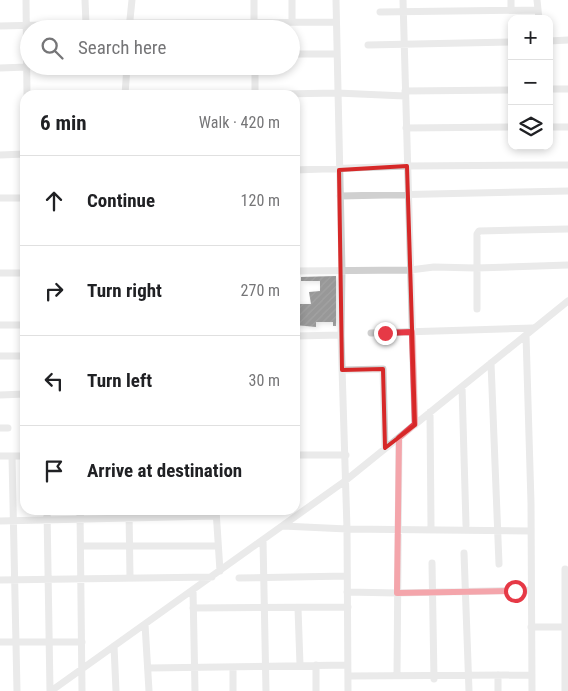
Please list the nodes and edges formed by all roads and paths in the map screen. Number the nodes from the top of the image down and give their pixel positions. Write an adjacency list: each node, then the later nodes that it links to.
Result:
1 (26, 0): 15 (street)
2 (85, 0): 16 (street)
3 (132, 0): 17 (street)
4 (254, 0): 18 (street)
5 (292, 0): 19 (street)
6 (336, 0): 21 (street)
7 (403, 0): 13 (street)
8 (511, 0): 10 (street)
9 (538, 0): 11 (street)
10 (511, 10): 11 (street); 13 (street)
11 (538, 10): 14 (street)
12 (380, 12): 13 (street)
13 (403, 12): 28 (street)
14 (539, 15)
15 (26, 20)
16 (86, 20)
17 (130, 20)
18 (254, 20)
19 (292, 20)
20 (300, 22): 21 (street)
21 (336, 22): 30 (street)
22 (20, 25): 23 (street)
23 (0, 26)
24 (568, 40): 25 (street)
25 (553, 41)
26 (508, 42): 28 (street)
27 (368, 44): 28 (street)
28 (404, 44): 43 (street)
29 (300, 54): 30 (street)
30 (336, 54): 42 (street)
31 (20, 64): 32 (street)
32 (0, 68)
33 (27, 75): 38 (street)
34 (126, 75): 39 (street)
35 (255, 75): 40 (street)
36 (553, 89): 37 (street)
37 (568, 89)
38 (27, 90)
39 (125, 90)
40 (256, 90)
41 (508, 90): 43 (street)
42 (337, 93): 43 (street); 44 (street); 54 (street)
43 (405, 93): 48 (street)
44 (300, 94)
45 (508, 127): 48 (street)
46 (553, 127): 47 (street)
47 (568, 127)
48 (406, 128): 52 (street)
49 (0, 154): 50 (street)
50 (20, 154)
51 (568, 165): 52 (street)
52 (407, 166): 54 (street); 56 (street)
53 (300, 170): 54 (street)
54 (339, 170): 57 (street)
55 (568, 191): 56 (street)
56 (408, 195): 57 (street); 63 (street)
57 (340, 196): 65 (street)
58 (0, 198): 59 (street)
59 (20, 198)
60 (568, 230): 62 (street)
61 (568, 265): 62 (street)
62 (476, 268): 63 (street); 69 (street)
63 (410, 270): 65 (street); 73 (street)
64 (300, 271): 65 (street)
65 (342, 271): 75 (street)
66 (0, 273): 67 (street)
67 (20, 273)
68 (568, 301): 72 (street)
69 (477, 309)
70 (0, 325): 71 (street)
71 (20, 325)
72 (534, 328): 73 (street); 76 (street)
73 (412, 332): 74 (street); 86 (street)
74 (371, 333)
75 (341, 335): 77 (street); 81 (street)
76 (526, 335): 80 (street); 111 (street)
77 (300, 336)
78 (0, 356): 79 (street)
79 (20, 356)
80 (491, 363): 82 (street); 110 (street)
81 (342, 370): 88 (street); 90 (street)
82 (462, 386): 85 (street); 105 (street)
83 (20, 394): 84 (street)
84 (0, 395)
85 (430, 412): 86 (street); 107 (street)
86 (415, 424): 87 (street)
87 (399, 438): 88 (street); 109 (street)
88 (385, 448): 94 (street)
89 (300, 455): 90 (street)
90 (346, 455): 94 (street)
91 (0, 456): 92 (street)
92 (12, 456): 93 (street); 103 (street)
93 (20, 456)
94 (345, 481): 95 (street); 108 (street)
95 (300, 513)
96 (47, 515): 102 (street)
97 (117, 515): 101 (street)
98 (129, 515): 114 (street)
99 (216, 515): 115 (street)
100 (297, 515): 106 (street)
101 (80, 518): 102 (street); 113 (street)
102 (47, 519): 103 (street); 127 (street)
103 (13, 520): 104 (street); 126 (street)
104 (0, 521)
105 (466, 525)
106 (282, 526): 108 (street); 112 (street)
107 (432, 526)
108 (347, 529): 109 (street); 121 (street)
109 (398, 530): 110 (street); 135 (street)
110 (498, 530): 111 (street); 118 (street)
111 (531, 531): 131 (street)
112 (263, 540): 120 (street); 125 (street)
113 (81, 546): 114 (street); 128 (street)
114 (129, 546): 115 (street); 123 (street)
115 (218, 546): 120 (street)
116 (464, 553): 134 (street)
117 (432, 563): 133 (street)
118 (499, 564)
119 (565, 569): 142 (street)
120 (220, 571): 122 (street)
121 (347, 576): 125 (street); 132 (street)
122 (212, 577): 123 (street); 130 (street)
123 (130, 578): 128 (street)
124 (239, 578): 125 (street)
125 (264, 578): 138 (street)
126 (14, 579): 127 (street); 129 (street); 144 (street)
127 (48, 579): 128 (street); 145 (street)
128 (81, 579): 146 (street)
129 (0, 580)
130 (193, 590): 137 (street); 140 (street)
131 (531, 590): 134 (street); 141 (street)
132 (348, 592): 135 (street); 136 (street)
133 (432, 592): 134 (street); 135 (street); 161 (street)
134 (466, 592): 157 (street)
135 (397, 593): 156 (street)
136 (348, 607): 139 (street); 150 (street)
137 (193, 608): 138 (street); 152 (street)
138 (264, 608): 139 (street); 151 (street)
139 (298, 608): 148 (street)
140 (145, 624): 147 (street); 154 (street)
141 (531, 627): 142 (street); 159 (street)
142 (567, 627): 175 (street)
143 (0, 642): 144 (street)
144 (15, 642): 145 (street); 162 (street)
145 (49, 642): 146 (street); 163 (street)
146 (82, 642): 155 (street)
147 (114, 646): 155 (street); 165 (street)
148 (300, 665): 149 (street); 151 (street)
149 (316, 665): 150 (street); 170 (street)
150 (347, 665): 160 (street)
151 (266, 666): 153 (street); 169 (street)
152 (195, 667): 153 (street); 154 (street); 167 (street)
153 (233, 667): 168 (street)
154 (149, 668): 166 (street)
155 (82, 669): 163 (street); 164 (street)
156 (396, 675): 160 (street); 161 (street)
157 (468, 675): 158 (street); 161 (street); 172 (street)
158 (498, 675): 159 (street); 173 (street)
159 (532, 675): 174 (street)
160 (348, 676): 171 (street)
161 (434, 677)
162 (17, 691)
163 (50, 691)
164 (82, 691)
165 (116, 691)
166 (149, 691)
167 (195, 691)
168 (233, 691)
169 (266, 691)
170 (316, 691)
171 (348, 691)
172 (469, 691)
173 (498, 691)
174 (532, 691)
175 (565, 691)

